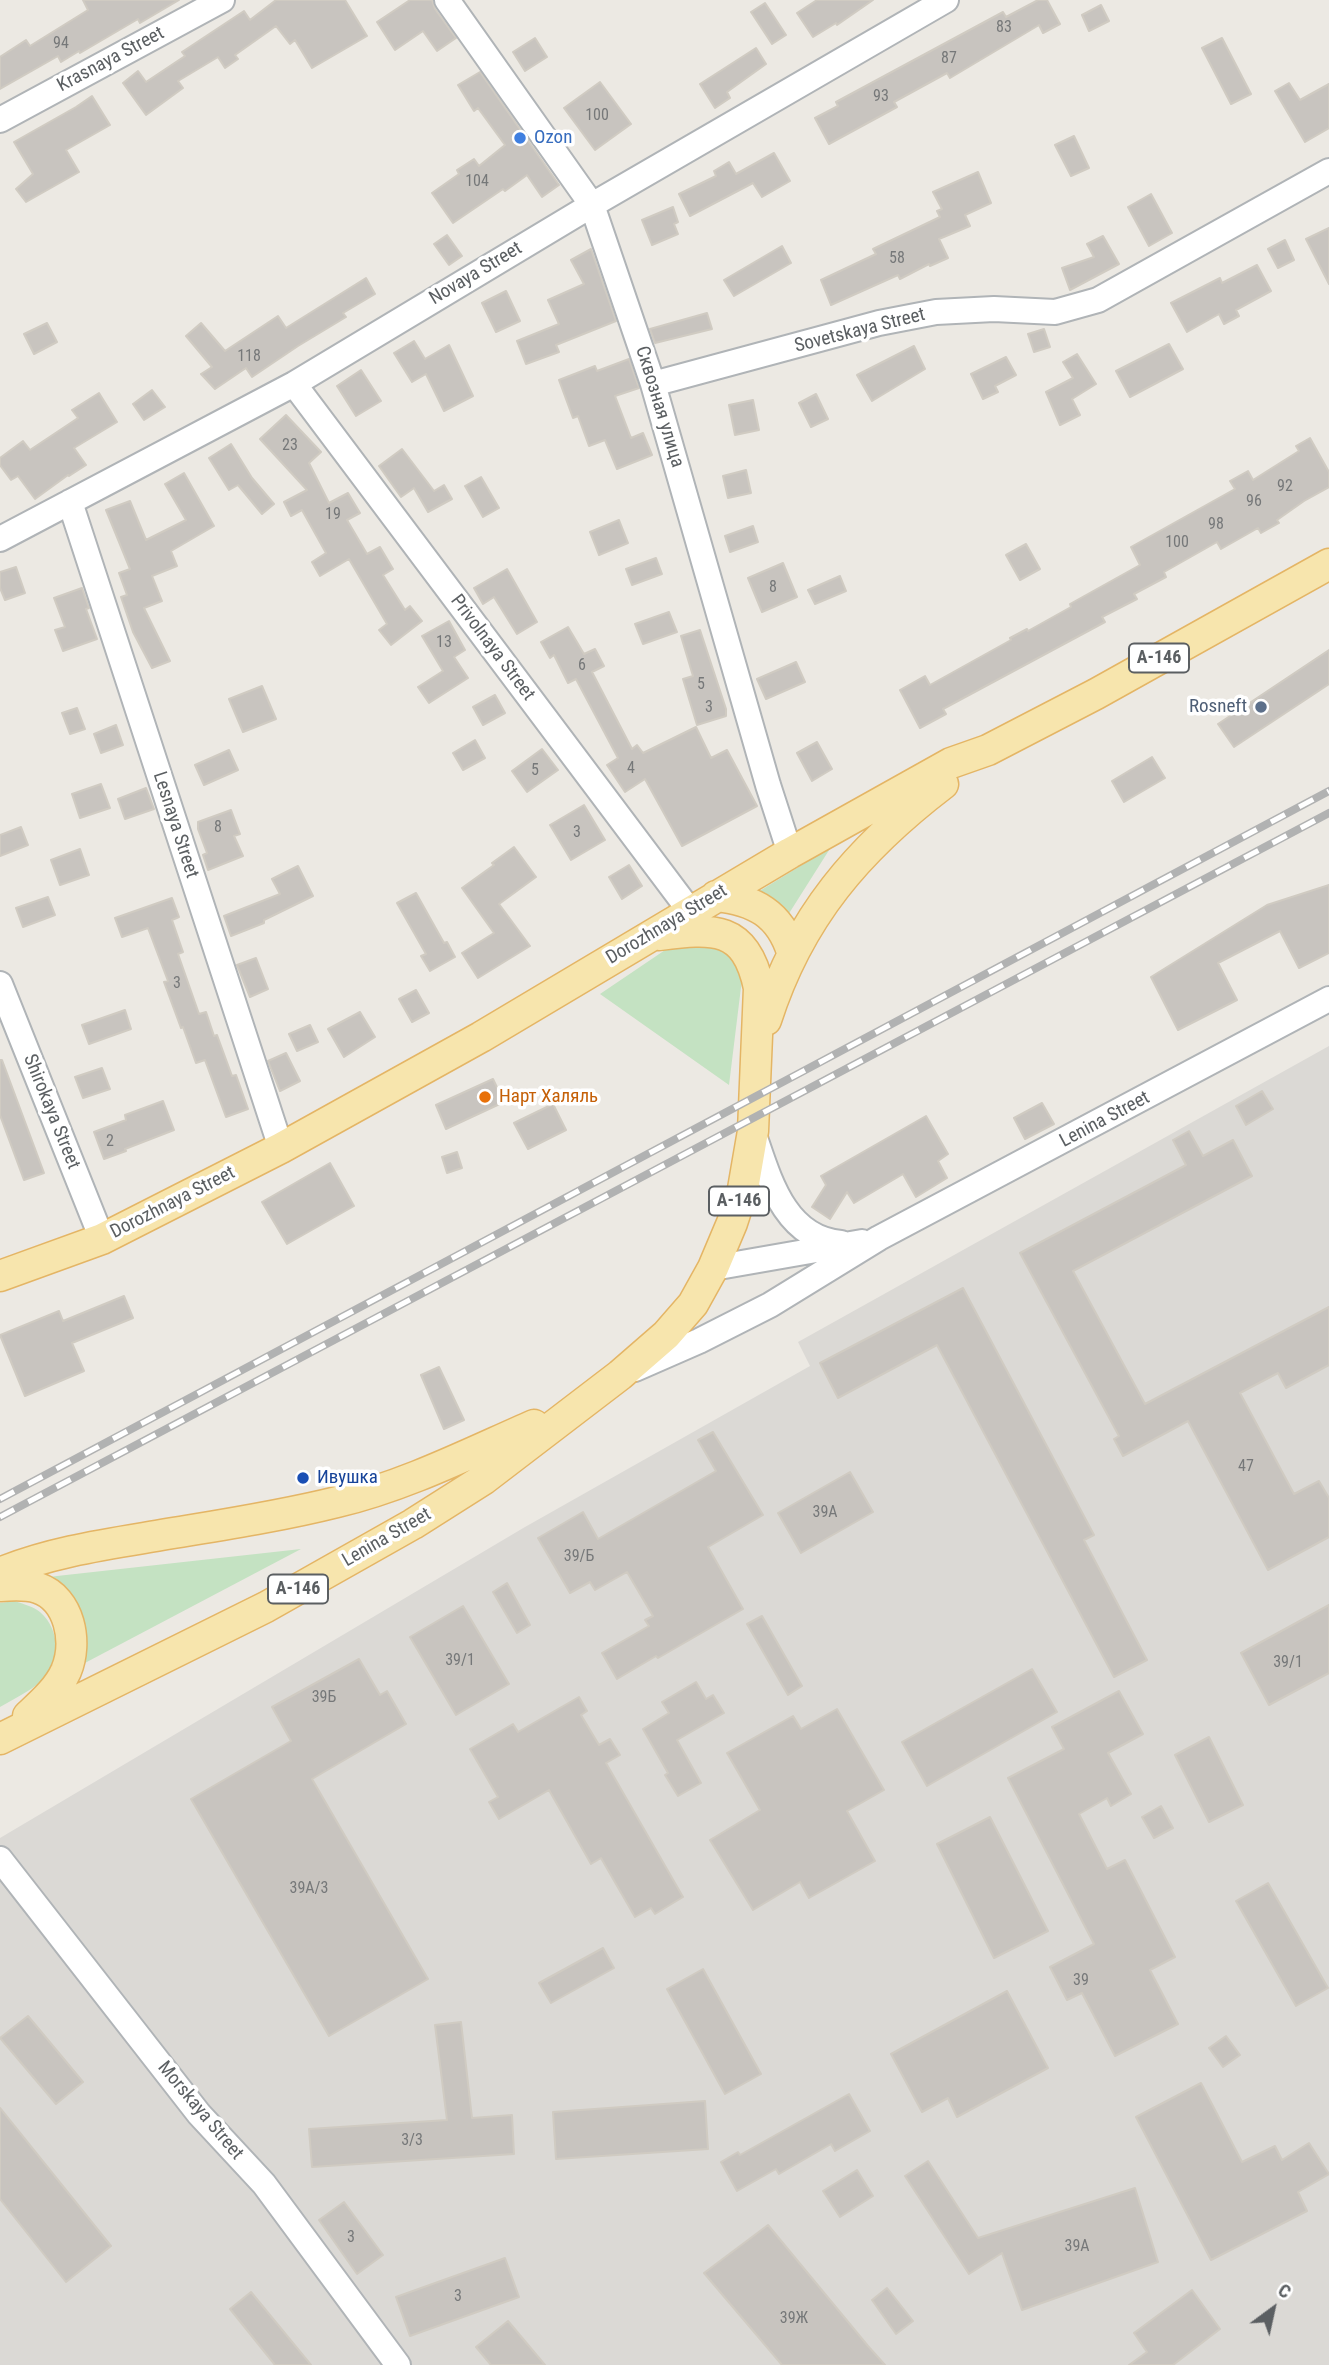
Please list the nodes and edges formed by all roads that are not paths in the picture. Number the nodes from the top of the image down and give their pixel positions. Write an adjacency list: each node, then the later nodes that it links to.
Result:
1 (222, 0): 4 (street, Krasnaya Street)
2 (447, 0): 6 (street, Сквозная улица)
3 (946, 0): 6 (street, Novaya Street)
4 (0, 120)
5 (1329, 171): 8 (street, Sovetskaya Street)
6 (592, 205): 7 (street, Novaya Street); 8 (street, Сквозная улица)
7 (294, 384): 9 (street, Novaya Street); 16 (street, Privolnaya Street)
8 (653, 384): 14 (street, Сквозная улица)
9 (70, 502): 10 (street, Novaya Street); 23 (street, Lesnaya Street)
10 (0, 539)
11 (1329, 564): 12 (main road, Dorozhnaya Street / А-146)
12 (988, 750): 13 (main road, А-146); 14 (main road, Dorozhnaya Street)
13 (904, 815): 14 (main road); 18 (main road, А-146)
14 (790, 853): 15 (main road, Dorozhnaya Street)
15 (716, 896): 16 (main road, Dorozhnaya Street); 18 (main road)
16 (690, 911): 17 (main road, Dorozhnaya Street)
17 (648, 937): 21 (main road); 23 (main road, Dorozhnaya Street)
18 (792, 952): 21 (main road, А-146)
19 (0, 984): 25 (street, Shirokaya Street)
20 (1329, 999): 24 (street, Lenina Street)
21 (758, 1046): 22 (main road, А-146)
22 (752, 1131): 26 (street, Lenina Street); 27 (main road, А-146)
23 (281, 1148): 25 (main road, Dorozhnaya Street)
24 (879, 1238): 26 (street, Lenina Street); 29 (street, Lenina Street)
25 (102, 1240): 28 (main road, Dorozhnaya Street)
26 (852, 1244): 27 (street, Lenina Street)
27 (713, 1268): 29 (main road, А-146)
28 (0, 1276)
29 (620, 1375): 30 (main road, Lenina Street / А-146)
30 (573, 1409): 31 (main road, Lenina Street / А-146); 33 (main road, Lenina Street / А-146)
31 (0, 1573)
32 (0, 1586): 33 (main road, А-146)
33 (2, 1738)
34 (0, 1859): 35 (street, Morskaya Street)
35 (398, 2365)

